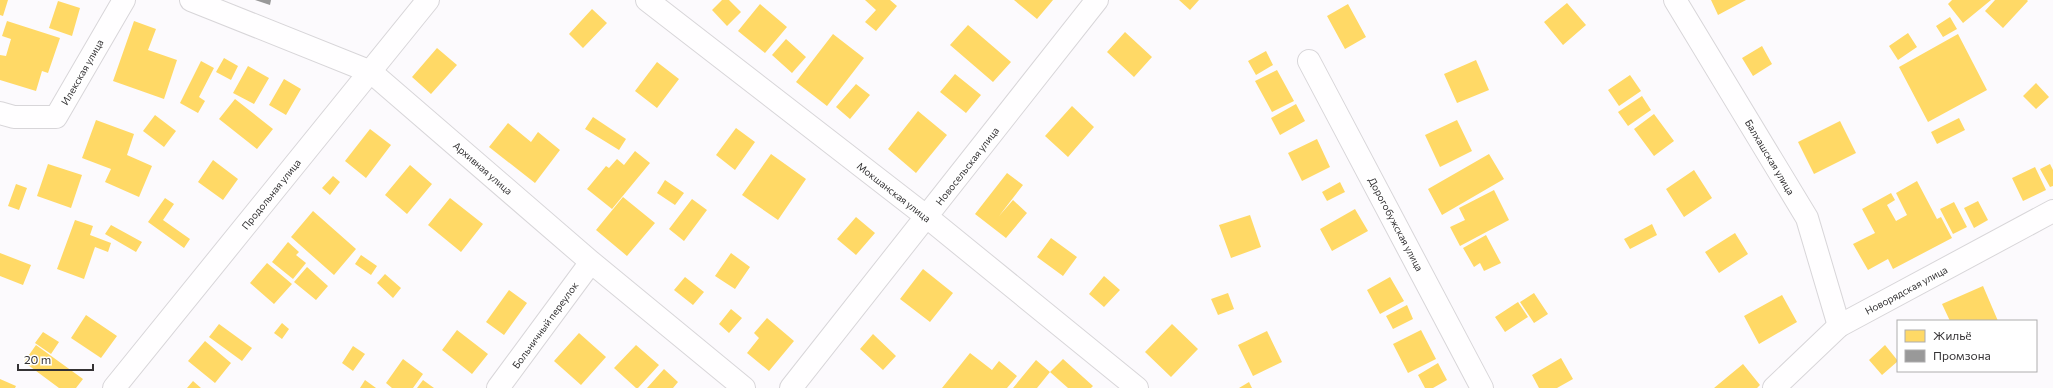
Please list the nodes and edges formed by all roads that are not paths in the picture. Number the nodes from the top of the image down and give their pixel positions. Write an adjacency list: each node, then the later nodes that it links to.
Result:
1 (124, 0): 9 (street, Илекская улица)
2 (191, 0): 8 (street, Архивная улица)
3 (428, 0): 8 (street, Продольная улица)
4 (647, 0): 11 (street, Мокшанская улица)
5 (1097, 0): 11 (street, Новосельская улица)
6 (1675, 0): 13 (street, Балхашская улица)
7 (1309, 61): 19 (street, Дорогобужская улица)
8 (371, 72): 12 (street, Архивная улица); 14 (street, Продольная улица)
9 (0, 113)
10 (2053, 211): 13 (street, Новорядская улица)
11 (927, 218): 17 (street, Новосельская улица); 18 (street, Мокшанская улица)
12 (591, 262): 15 (street, Больничный переулок); 16 (street, Архивная улица)
13 (1839, 326): 20 (street, Новорядская улица)
14 (114, 388)
15 (498, 388)
16 (744, 388)
17 (792, 388)
18 (1137, 388)
19 (1482, 388)
20 (1774, 388)

